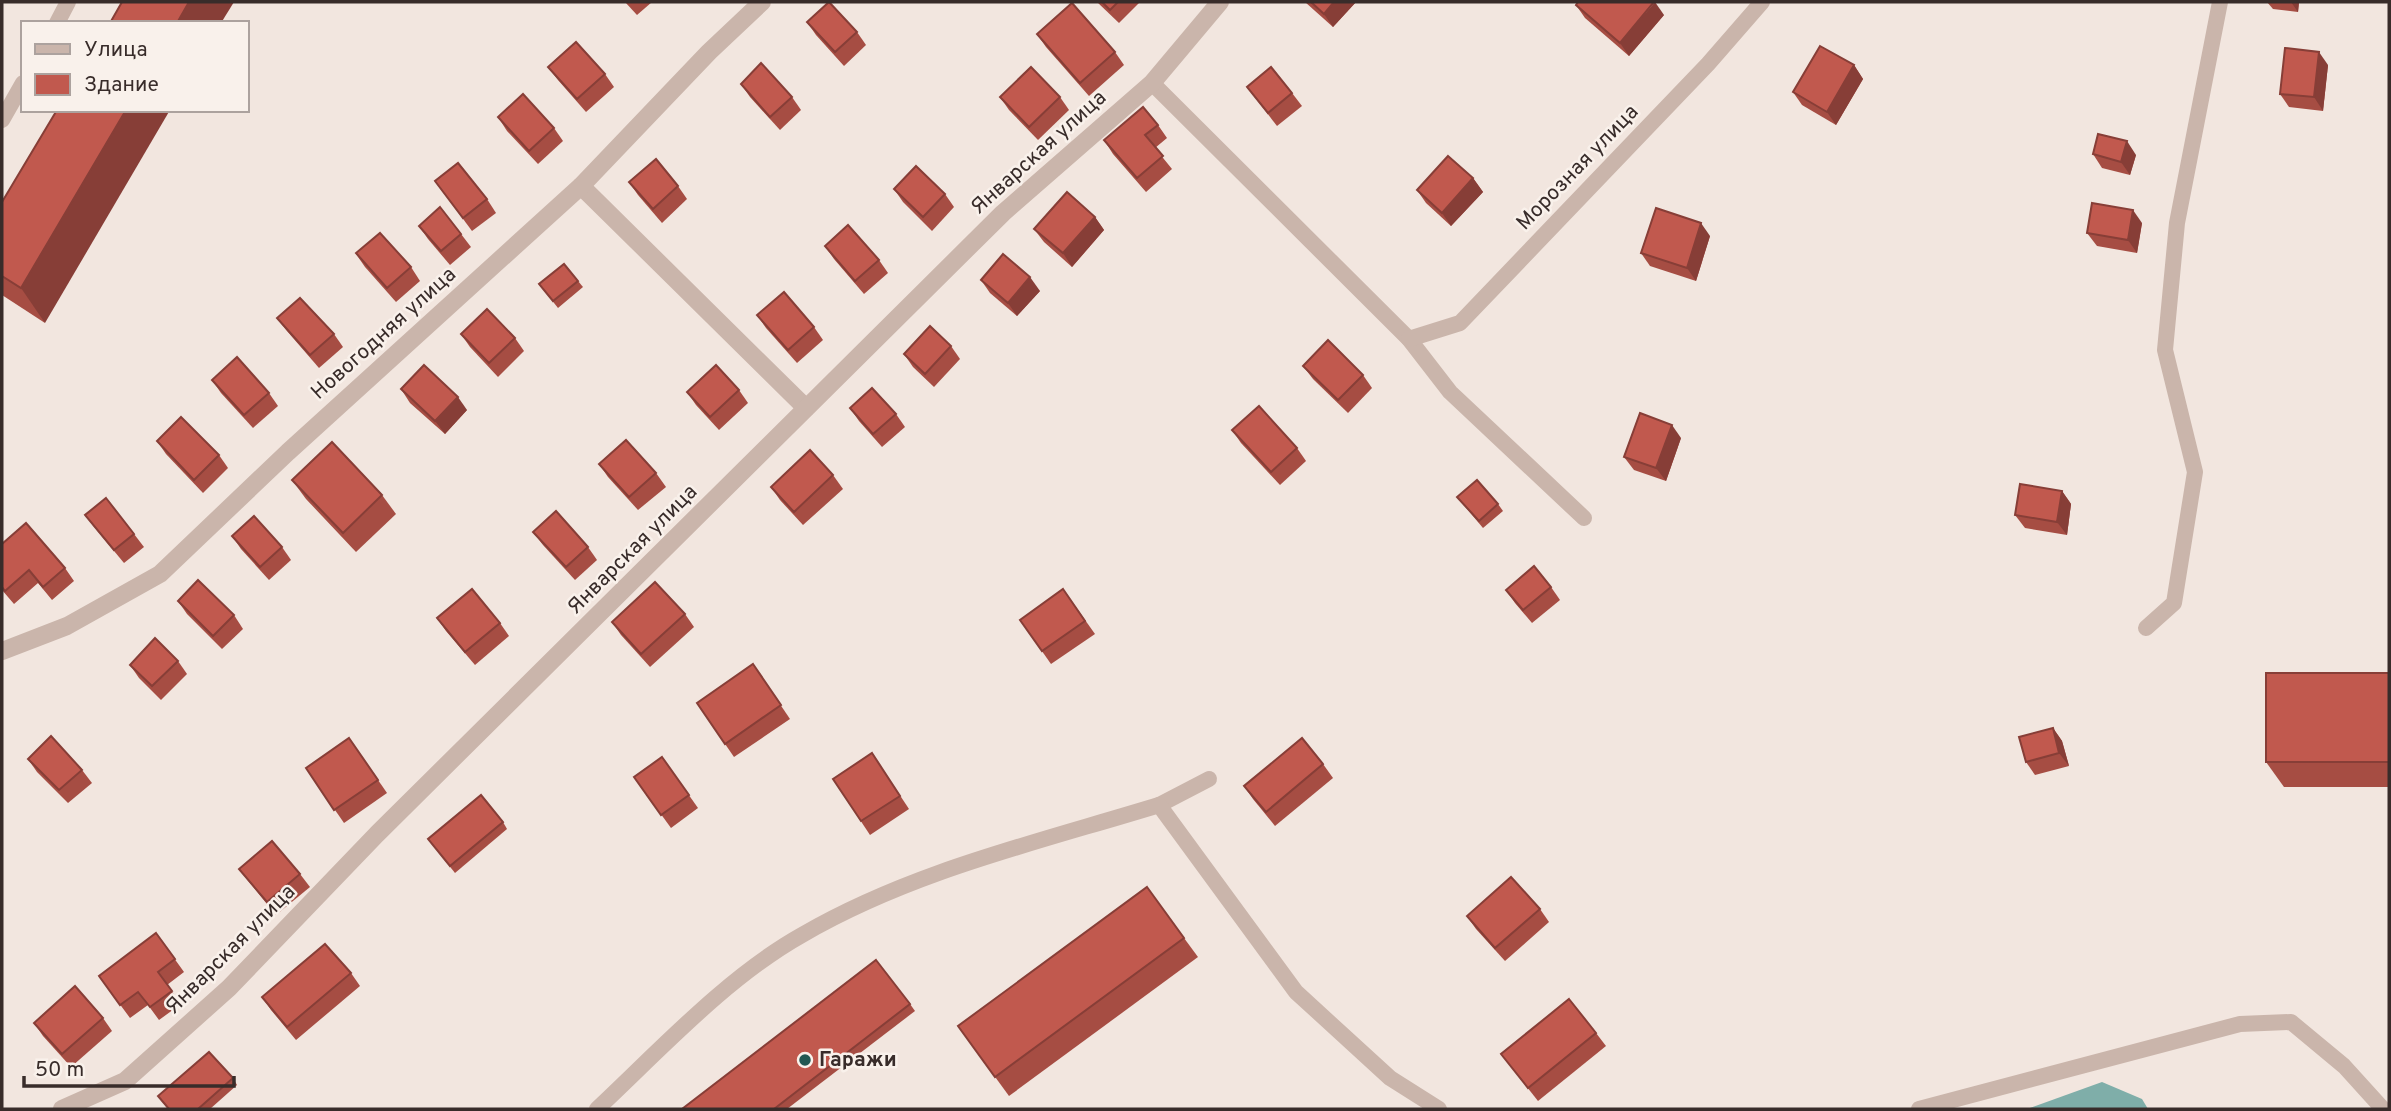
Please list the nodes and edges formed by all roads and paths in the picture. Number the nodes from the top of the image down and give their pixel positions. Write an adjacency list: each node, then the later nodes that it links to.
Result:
1 (68, 2): 6 (lane)
2 (762, 2): 10 (street, Новогодняя улица)
3 (1220, 2): 7 (street, Январская улица)
4 (1762, 2): 11 (lane, Морозная улица)
5 (2220, 2): 14 (lane)
6 (58, 21)
7 (1152, 83): 11 (lane); 12 (street, Январская улица)
8 (21, 87): 9 (lane)
9 (2, 120)
10 (581, 186): 12 (street); 15 (street, Новогодняя улица)
11 (1409, 338): 13 (lane)
12 (806, 408): 18 (street, Январская улица)
13 (1584, 518)
14 (2146, 628)
15 (2, 651)
16 (1209, 779): 17 (lane)
17 (1159, 805): 19 (lane); 20 (lane)
18 (62, 1109)
19 (597, 1109)
20 (1439, 1109)
21 (1920, 1109): 22 (lane)
22 (2384, 1109)

